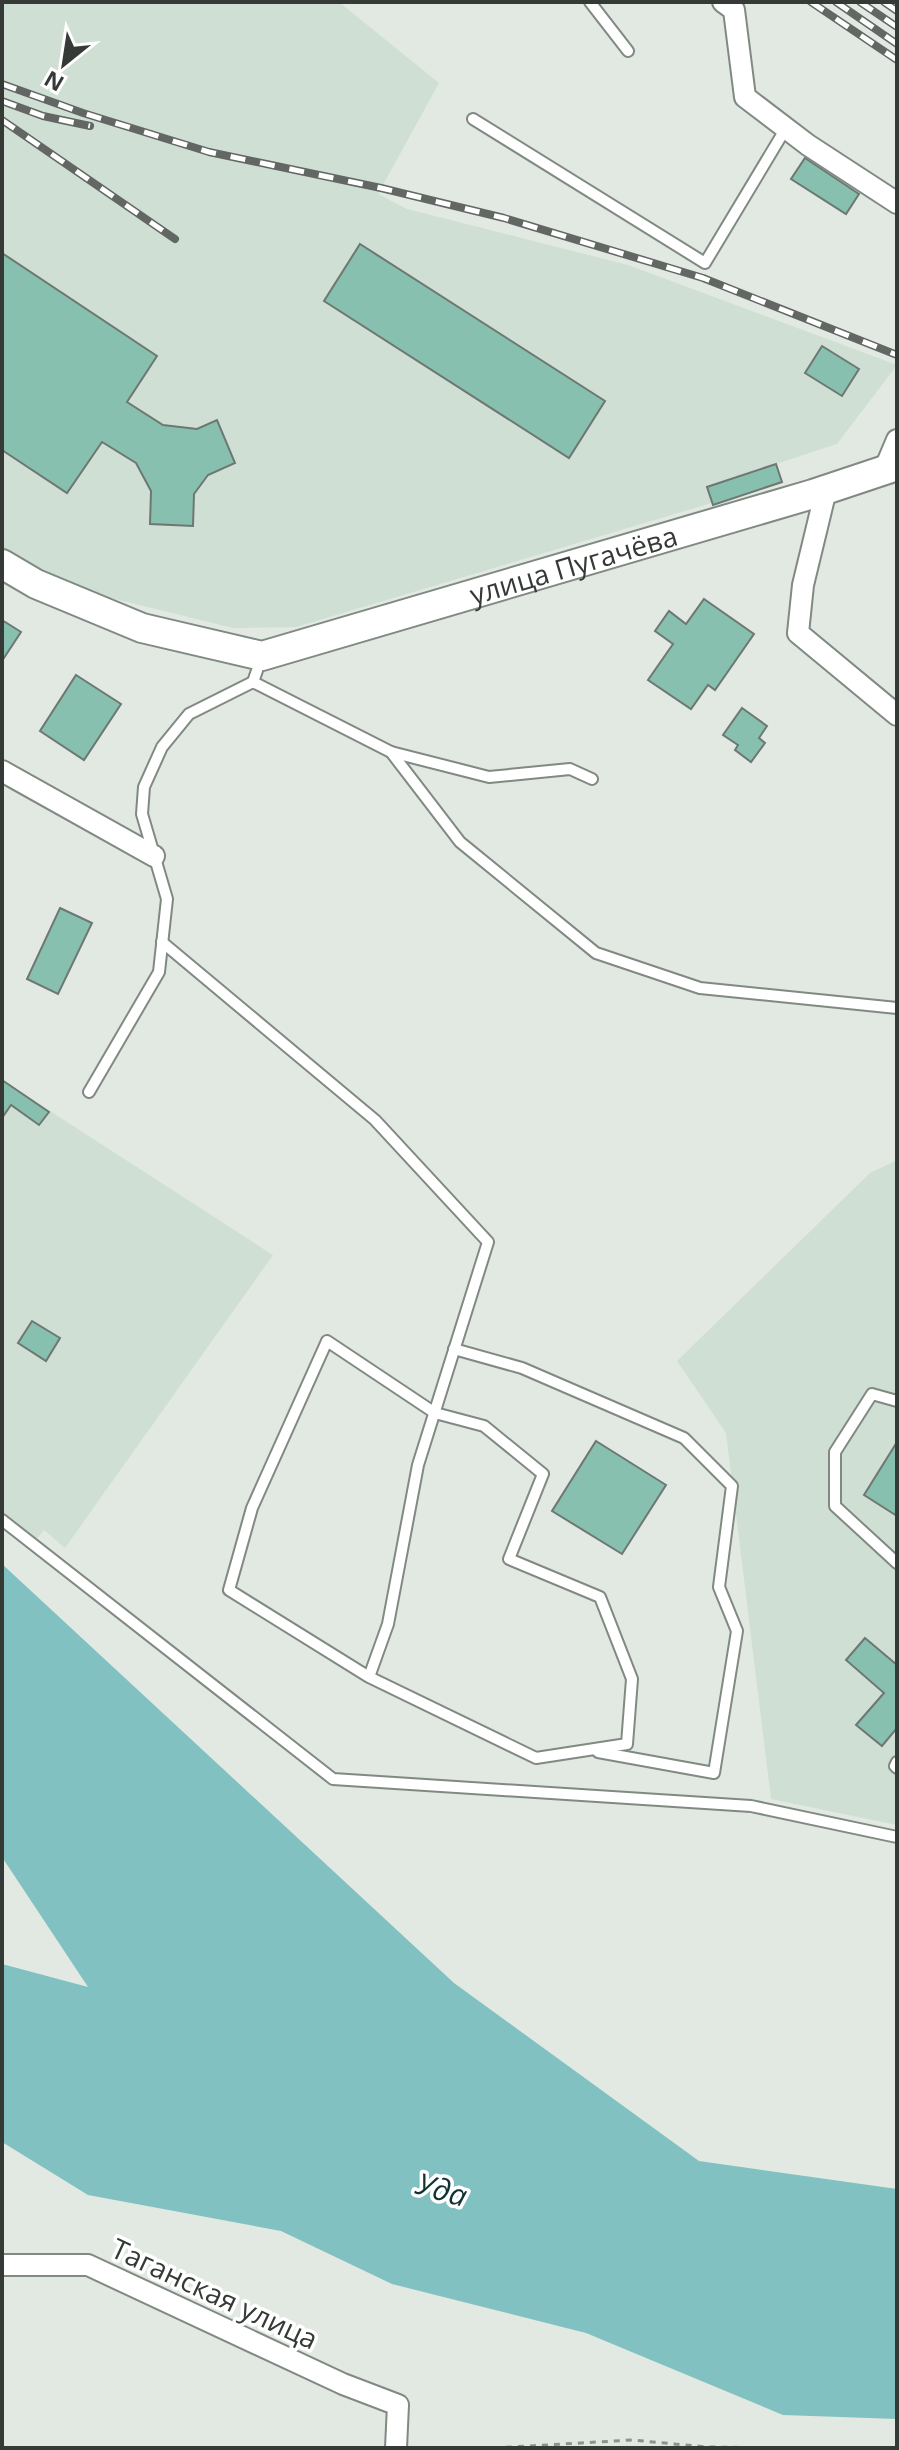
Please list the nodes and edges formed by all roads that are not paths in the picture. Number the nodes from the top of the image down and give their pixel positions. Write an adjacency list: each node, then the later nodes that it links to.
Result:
1 (590, 2): 3 (lane)
2 (723, 2): 5 (street)
3 (628, 51)
4 (473, 119): 5 (lane)
5 (786, 128): 6 (street)
6 (897, 203)
7 (897, 440): 8 (street, улица Пугачёва)
8 (890, 469): 9 (street, улица Пугачёва)
9 (826, 490): 11 (street, улица Пугачёва); 12 (street)
10 (2, 564): 11 (street)
11 (257, 669): 13 (lane); 16 (lane)
12 (897, 715)
13 (391, 752): 15 (lane); 18 (lane)
14 (2, 771): 16 (street)
15 (592, 779)
16 (154, 856): 17 (lane)
17 (162, 942): 19 (lane); 20 (lane)
18 (897, 1008)
19 (89, 1092)
20 (454, 1349): 22 (lane); 26 (lane)
21 (897, 1401): 24 (lane)
22 (435, 1413): 25 (lane); 25 (lane); 26 (lane)
23 (2, 1520): 27 (lane)
24 (897, 1563)
25 (369, 1677): 26 (lane)
26 (588, 1750)
27 (897, 1837)
28 (2, 2265): 29 (street, Таганская улица)
29 (396, 2448)

